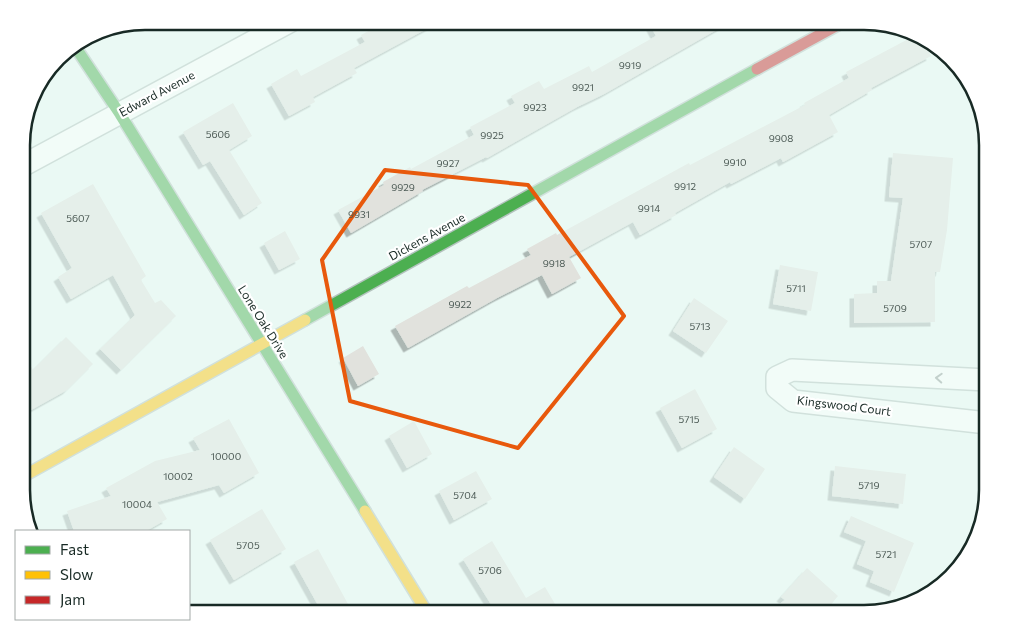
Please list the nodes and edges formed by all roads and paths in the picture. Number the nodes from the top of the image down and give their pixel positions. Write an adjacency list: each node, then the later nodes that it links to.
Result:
1 (274, 30): 4 (street, Edward Avenue)
2 (829, 30): 6 (street, Dickens Avenue)
3 (78, 52): 4 (street, Lone Oak Drive)
4 (120, 114): 5 (street, Edward Avenue); 6 (street, Lone Oak Drive)
5 (30, 162)
6 (261, 345): 9 (street, Dickens Avenue); 10 (street, Lone Oak Drive)
7 (979, 380): 8 (street, Kingswood Court, one-way to 8)
8 (979, 422)
9 (30, 473)
10 (422, 605)

